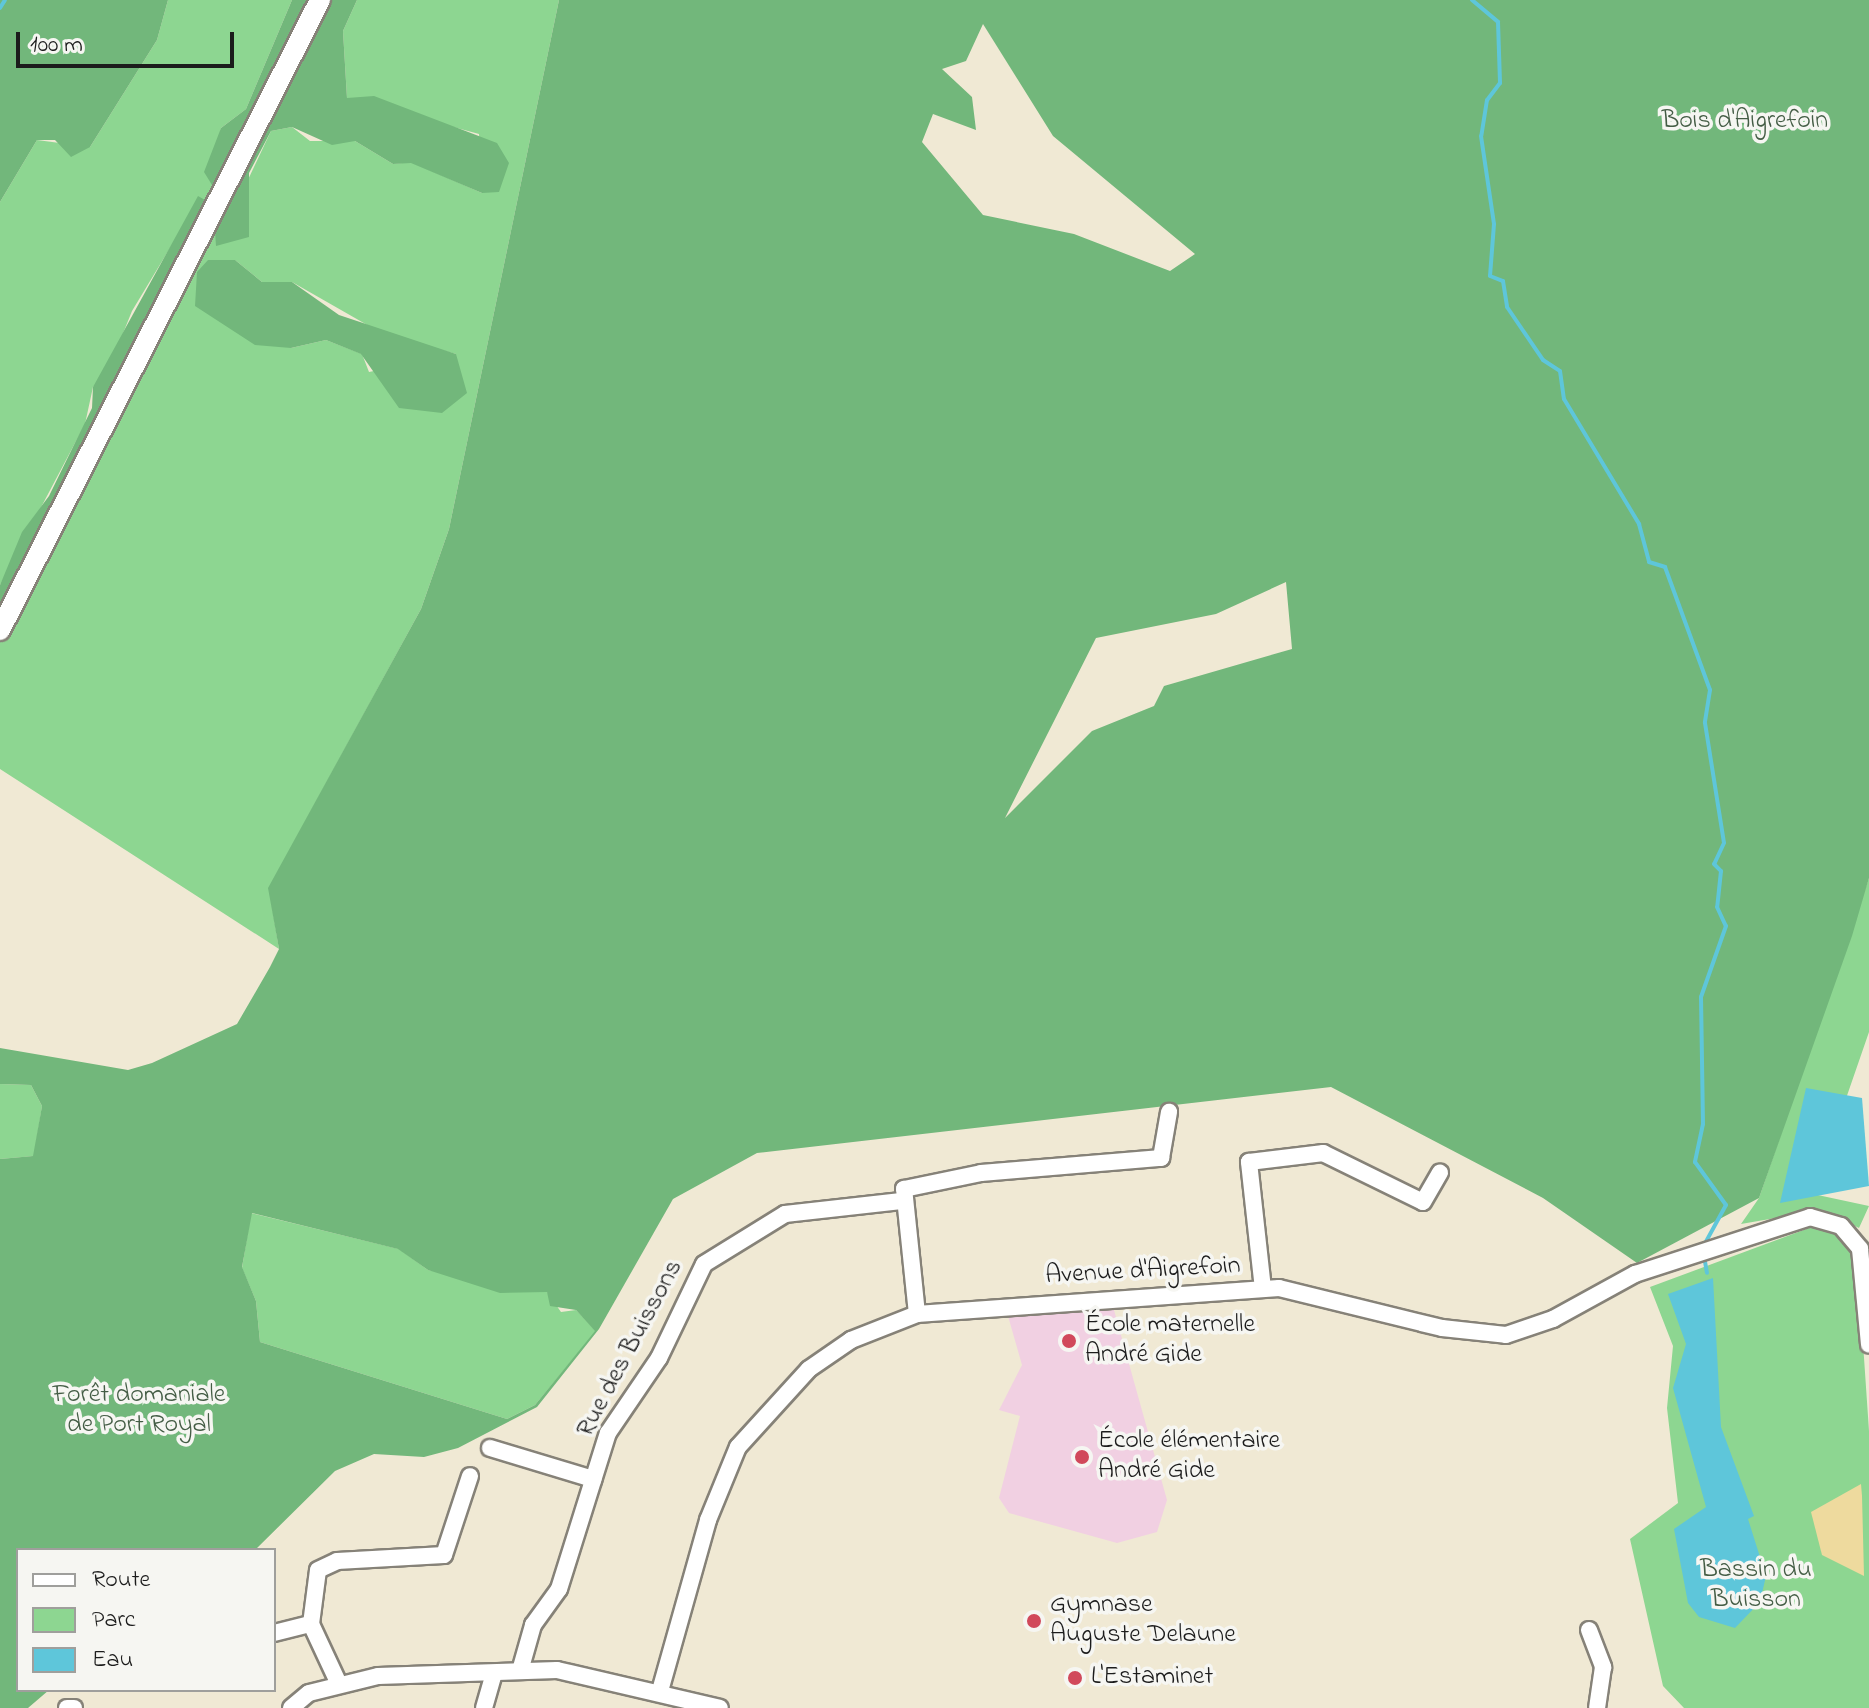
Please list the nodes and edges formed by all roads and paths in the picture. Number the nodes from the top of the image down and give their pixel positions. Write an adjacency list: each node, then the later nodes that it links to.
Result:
1 (320, 0): 2 (street)
2 (0, 630)
3 (1169, 1112): 5 (street)
4 (1440, 1173): 6 (street)
5 (901, 1201): 7 (street); 11 (street, Rue des Buissons)
6 (1263, 1289): 7 (street, Avenue d'Aigrefoin); 8 (street, Avenue d'Aigrefoin)
7 (917, 1314): 18 (street, Avenue d'Aigrefoin)
8 (1869, 1345)
9 (490, 1448): 11 (street)
10 (470, 1476): 12 (street)
11 (593, 1479): 15 (street, Rue des Buissons)
12 (311, 1624): 14 (street); 17 (street)
13 (1589, 1630): 19 (street)
14 (276, 1633)
15 (520, 1671): 16 (street); 18 (street)
16 (494, 1673): 17 (street); 23 (street)
17 (338, 1682): 22 (street)
18 (660, 1691): 24 (street)
19 (1600, 1707)
20 (67, 1708): 21 (street)
21 (74, 1708)
22 (291, 1708)
23 (484, 1708)
24 (720, 1708)

